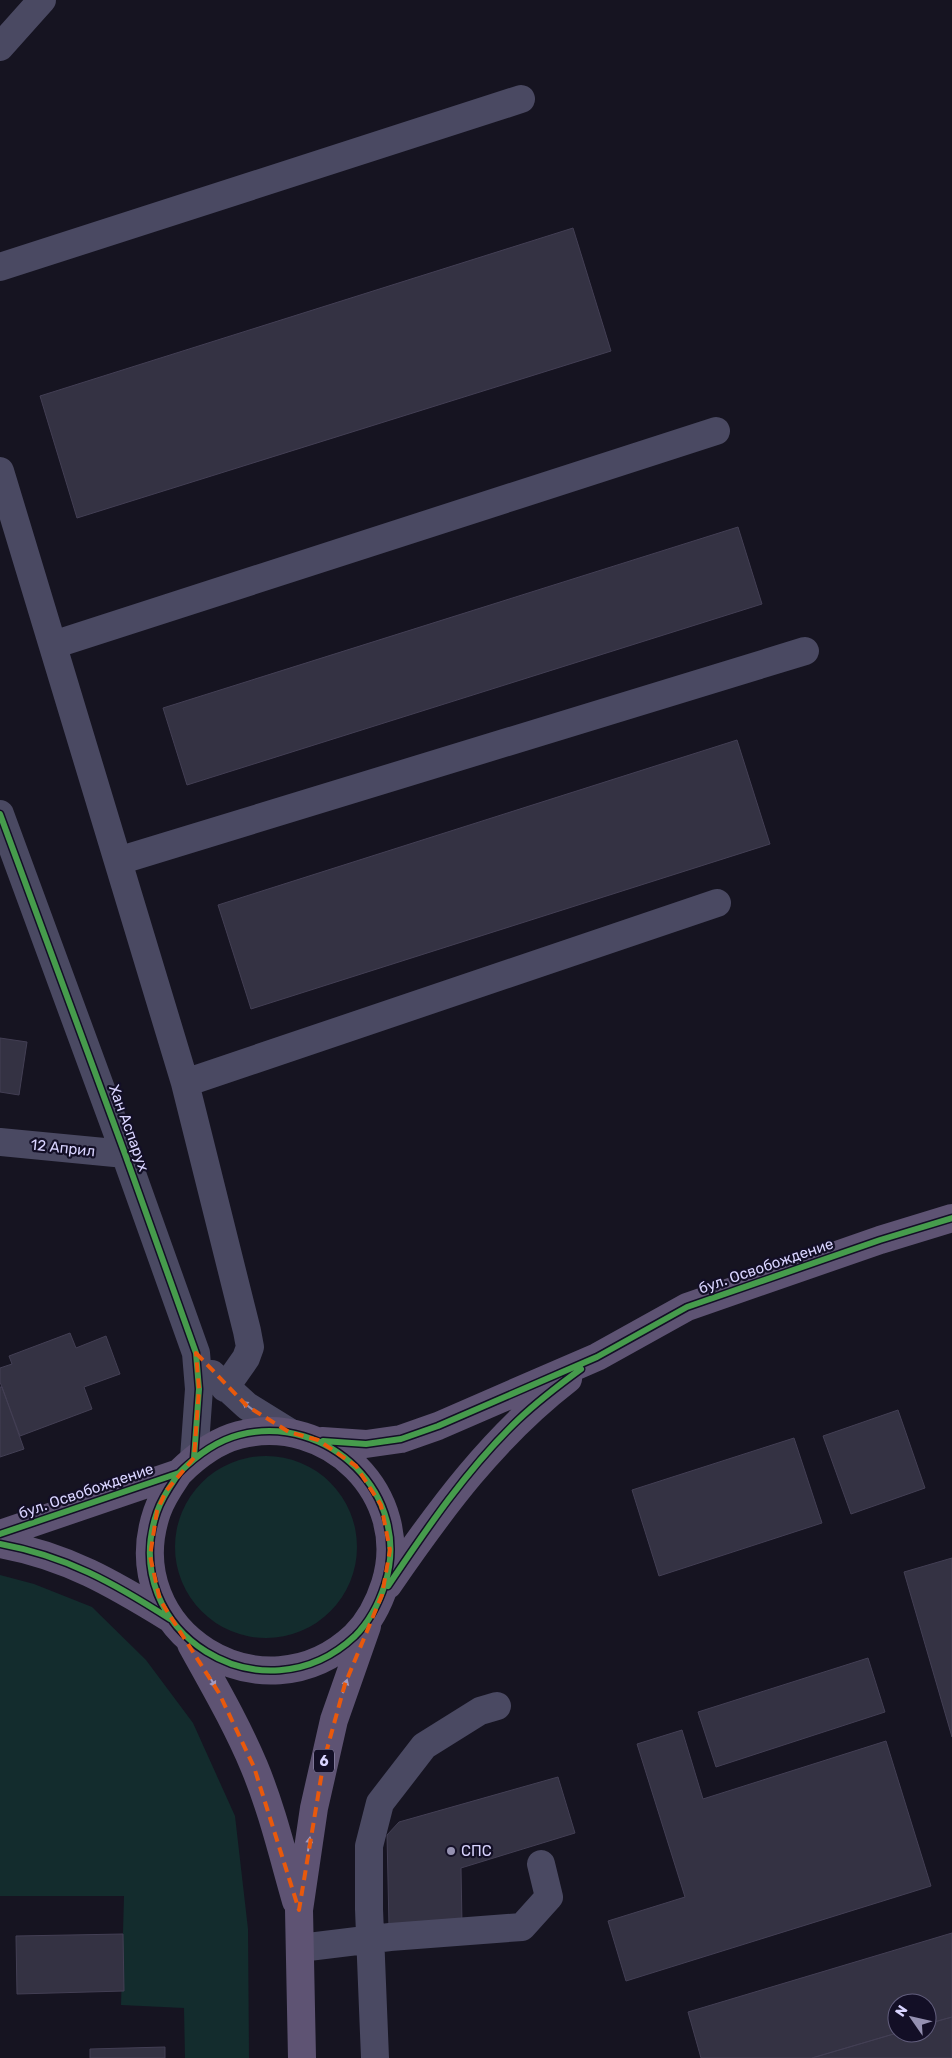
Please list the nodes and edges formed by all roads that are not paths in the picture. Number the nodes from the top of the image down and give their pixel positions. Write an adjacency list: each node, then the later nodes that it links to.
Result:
1 (42, 0): 2 (street)
2 (0, 47)
3 (521, 99): 4 (street)
4 (0, 267)
5 (716, 431): 7 (street)
6 (0, 470): 7 (street)
7 (53, 645): 10 (street)
8 (805, 651): 10 (street)
9 (0, 814): 14 (street, Хан Аспарух)
10 (118, 861): 12 (street)
11 (717, 903): 12 (street)
12 (185, 1083): 18 (street)
13 (0, 1142): 14 (street, 12 Април)
14 (125, 1154): 16 (street, Хан Аспарух)
15 (952, 1218): 17 (main road, бул. Освобождение / 6)
16 (196, 1353): 18 (street, Хан Аспарух); 21 (street, Хан Аспарух)
17 (596, 1357): 20 (main road, бул. Освобождение / 6); 24 (main road, бул. Освобождение / 6)
18 (225, 1388): 19 (street, Хан Аспарух, one-way to 18)
19 (289, 1432): 20 (main road, 6); 21 (main road, 6)
20 (318, 1440): 24 (main road, 6)
21 (187, 1465): 22 (main road, бул. Освобождение); 25 (main road, 6)
22 (0, 1534)
23 (0, 1544): 25 (main road)
24 (376, 1607): 25 (main road, 6); 28 (main road, 6, one-way to 24)
25 (180, 1629): 28 (main road, 6, one-way to 28)
26 (497, 1706): 29 (street)
27 (541, 1864): 29 (street)
28 (299, 1910): 30 (main road, 6)
29 (370, 1940): 30 (street); 32 (street)
30 (300, 1948): 31 (main road, 6)
31 (302, 2058)
32 (375, 2058)

